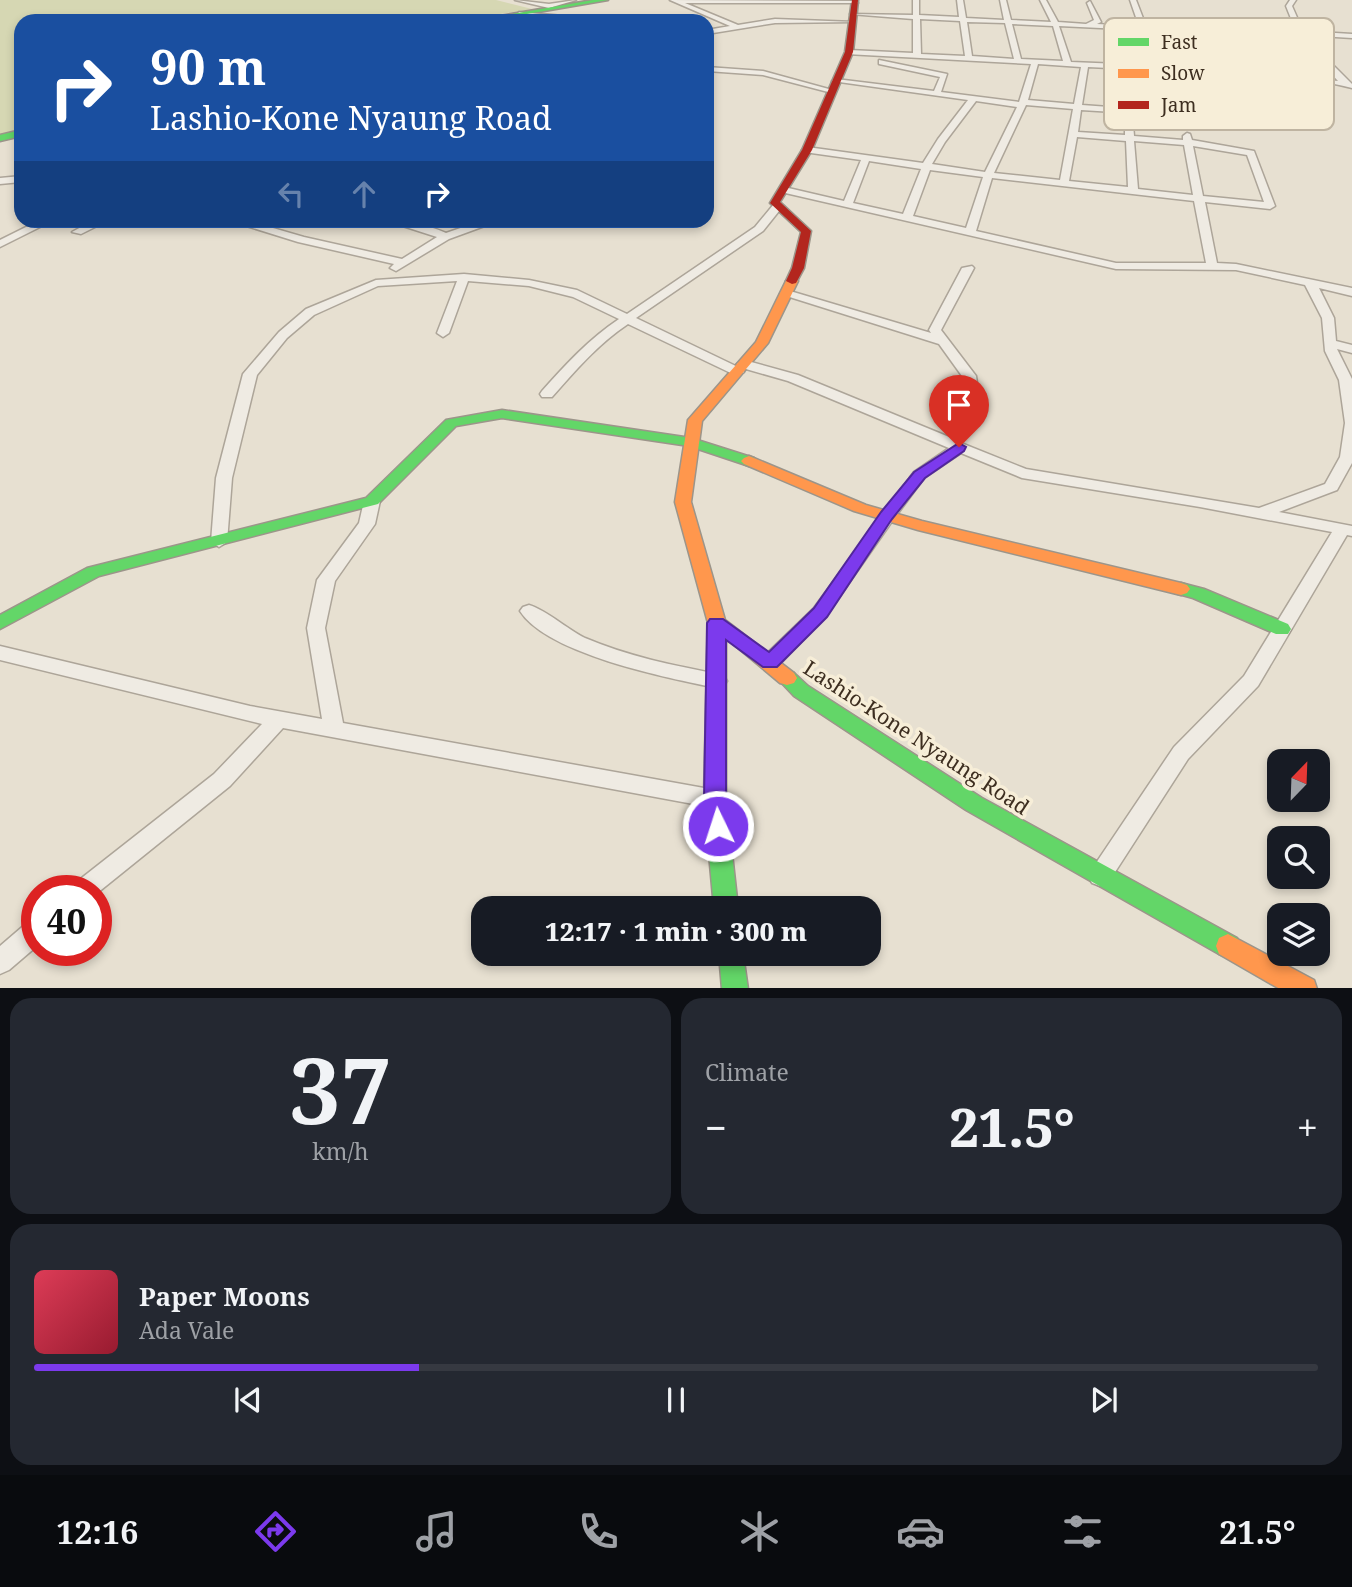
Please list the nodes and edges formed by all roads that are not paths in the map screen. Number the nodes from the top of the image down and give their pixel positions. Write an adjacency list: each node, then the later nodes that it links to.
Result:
1 (573, 0): 11 (street)
2 (597, 0): 11 (main road)
3 (674, 0): 12 (street); 14 (street)
4 (916, 0): 19 (street)
5 (960, 0): 22 (street)
6 (1003, 0): 23 (street)
7 (1043, 0): 24 (street)
8 (1133, 0): 20 (street)
9 (1293, 0): 21 (street)
10 (1090, 3): 24 (street)
11 (525, 4): 15 (main road); 16 (street)
12 (702, 11): 13 (street); 17 (street)
13 (728, 11)
14 (851, 11): 19 (street); 26 (street); 30 (main road)
15 (495, 14)
16 (550, 14)
17 (709, 14)
18 (714, 16): 26 (street)
19 (916, 17): 22 (street); 31 (street)
20 (1139, 18)
21 (1294, 18)
22 (963, 19): 23 (street); 32 (street)
23 (1008, 21): 24 (street); 33 (street)
24 (1055, 23): 25 (street); 35 (street)
25 (1104, 25)
26 (737, 27): 27 (street)
27 (714, 31)
28 (1334, 35): 29 (street)
29 (1352, 36)
30 (849, 53): 31 (street); 37 (street); 44 (main road)
31 (917, 56): 32 (street)
32 (969, 59): 33 (street)
33 (1018, 62): 34 (street)
34 (1035, 63): 35 (street); 48 (street)
35 (1068, 64): 36 (street)
36 (1085, 65): 38 (street); 49 (street)
37 (900, 66): 45 (street); 46 (street)
38 (1104, 67)
39 (714, 69): 44 (street)
40 (1334, 71): 41 (street)
41 (1337, 74): 42 (street); 43 (street)
42 (1352, 75)
43 (1349, 85)
44 (834, 86): 45 (street); 55 (main road)
45 (889, 87): 46 (street)
46 (937, 93): 47 (street)
47 (975, 97): 48 (street); 57 (street)
48 (1023, 104): 49 (street); 58 (street)
49 (1076, 107): 50 (street); 52 (street)
50 (1104, 109)
51 (1129, 130): 53 (street)
52 (1072, 134): 53 (street); 59 (street)
53 (1130, 139): 54 (street); 61 (street)
54 (1187, 140): 62 (street); 62 (street)
55 (807, 150): 56 (street); 60 (main road)
56 (866, 158): 57 (street); 63 (street)
57 (926, 167): 58 (street); 65 (street)
58 (988, 175): 59 (street); 72 (street)
59 (1064, 184): 61 (street)
60 (784, 190): 63 (street); 64 (main road)
61 (1133, 191): 62 (street)
62 (1199, 198): 76 (street)
63 (848, 204): 65 (street)
64 (778, 206): 82 (main road); 83 (street)
65 (907, 218): 72 (street)
66 (33, 228): 74 (street)
67 (86, 228): 71 (street)
68 (260, 228): 75 (street)
69 (426, 228): 73 (street)
70 (472, 228): 73 (street)
71 (77, 232)
72 (970, 232): 76 (street)
73 (445, 237): 75 (street)
74 (0, 244)
75 (403, 263): 79 (street)
76 (1212, 267): 80 (street)
77 (968, 268): 85 (street)
78 (464, 277): 79 (street); 83 (street); 84 (street)
79 (376, 283): 96 (street)
80 (1310, 283): 81 (street); 86 (street)
81 (1352, 292)
82 (786, 294): 85 (street); 88 (main road)
83 (628, 320): 88 (street); 89 (street)
84 (443, 333)
85 (943, 341): 91 (street)
86 (1331, 343): 87 (street); 93 (street)
87 (1352, 349)
88 (741, 368): 90 (main road); 91 (street)
89 (547, 394)
90 (691, 442): 92 (main road); 94 (main road); 99 (main road)
91 (956, 446): 93 (street); 94 (street)
92 (372, 501): 96 (main road); 105 (street)
93 (1262, 513): 95 (street)
94 (887, 516): 100 (main road); 102 (street)
95 (1347, 530): 100 (street)
96 (219, 542): 98 (main road)
97 (529, 611): 103 (street)
98 (0, 623)
99 (717, 623): 102 (main road, Lashio-Kone Nyaung Road); 103 (main road)
100 (1282, 629): 108 (street)
101 (0, 653): 104 (street)
102 (770, 662): 108 (main road, Lashio-Kone Nyaung Road)
103 (717, 681): 106 (main road)
104 (276, 722): 105 (street); 107 (street)
105 (334, 729): 106 (street)
106 (715, 799): 109 (main road)
107 (102, 875)
108 (1100, 876): 114 (main road, Lashio-Kone Nyaung Road)
109 (725, 896)
110 (21, 944): 111 (street)
111 (0, 962)
112 (732, 966): 113 (main road)
113 (735, 988)
114 (1303, 988)

